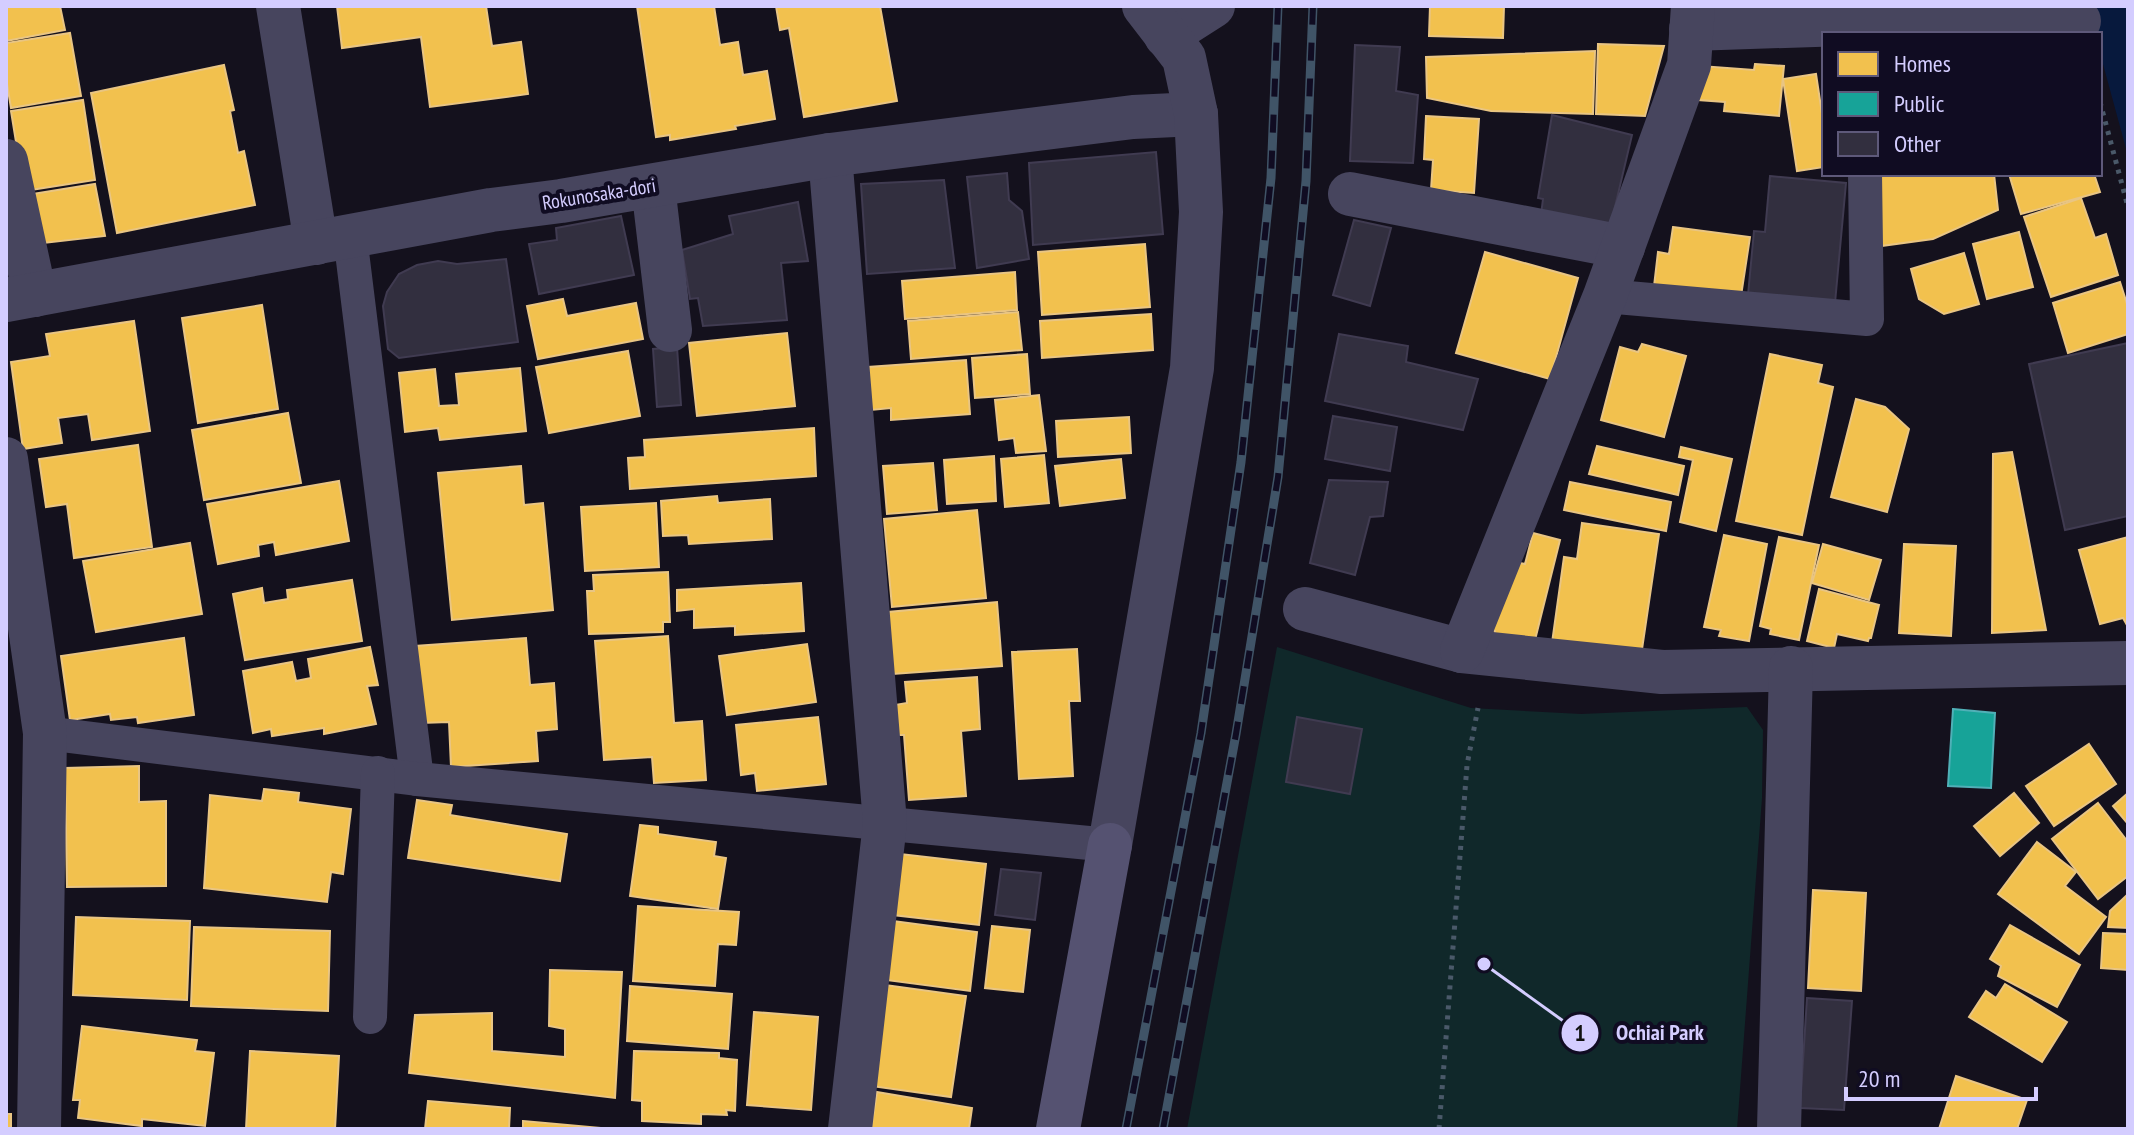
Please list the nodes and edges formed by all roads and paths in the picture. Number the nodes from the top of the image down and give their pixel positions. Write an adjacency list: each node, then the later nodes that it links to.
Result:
1 (278, 6): 15 (street)
2 (1213, 6): 4 (street)
3 (1692, 18): 6 (street); 16 (street)
4 (1155, 21): 8 (street)
5 (2079, 21): 6 (street)
6 (1846, 29)
7 (2102, 110): 14 (path)
8 (1196, 114): 9 (street, Rokunosaka-dori); 29 (street)
9 (830, 155): 12 (street, Rokunosaka-dori); 28 (street)
10 (6, 161): 18 (street)
11 (1865, 176): 17 (lane)
12 (653, 186): 15 (street, Rokunosaka-dori); 19 (street)
13 (1350, 194): 16 (street)
14 (2128, 207)
15 (333, 239): 18 (street, Rokunosaka-dori); 27 (lane)
16 (1623, 247): 17 (street)
17 (1605, 296): 22 (street)
18 (20, 298)
19 (670, 330)
20 (6, 459): 25 (street)
21 (1305, 609): 22 (street)
22 (1475, 653): 24 (street); 34 (path)
23 (2128, 663): 24 (street)
24 (1791, 668): 35 (street)
25 (45, 733): 26 (lane); 31 (street)
26 (378, 773): 27 (lane); 30 (lane)
27 (417, 779): 28 (lane)
28 (885, 823): 29 (lane); 32 (street)
29 (1110, 845): 33 (street)
30 (370, 1017)
31 (39, 1129)
32 (850, 1129)
33 (1058, 1129)
34 (1439, 1129)
35 (1779, 1129)

